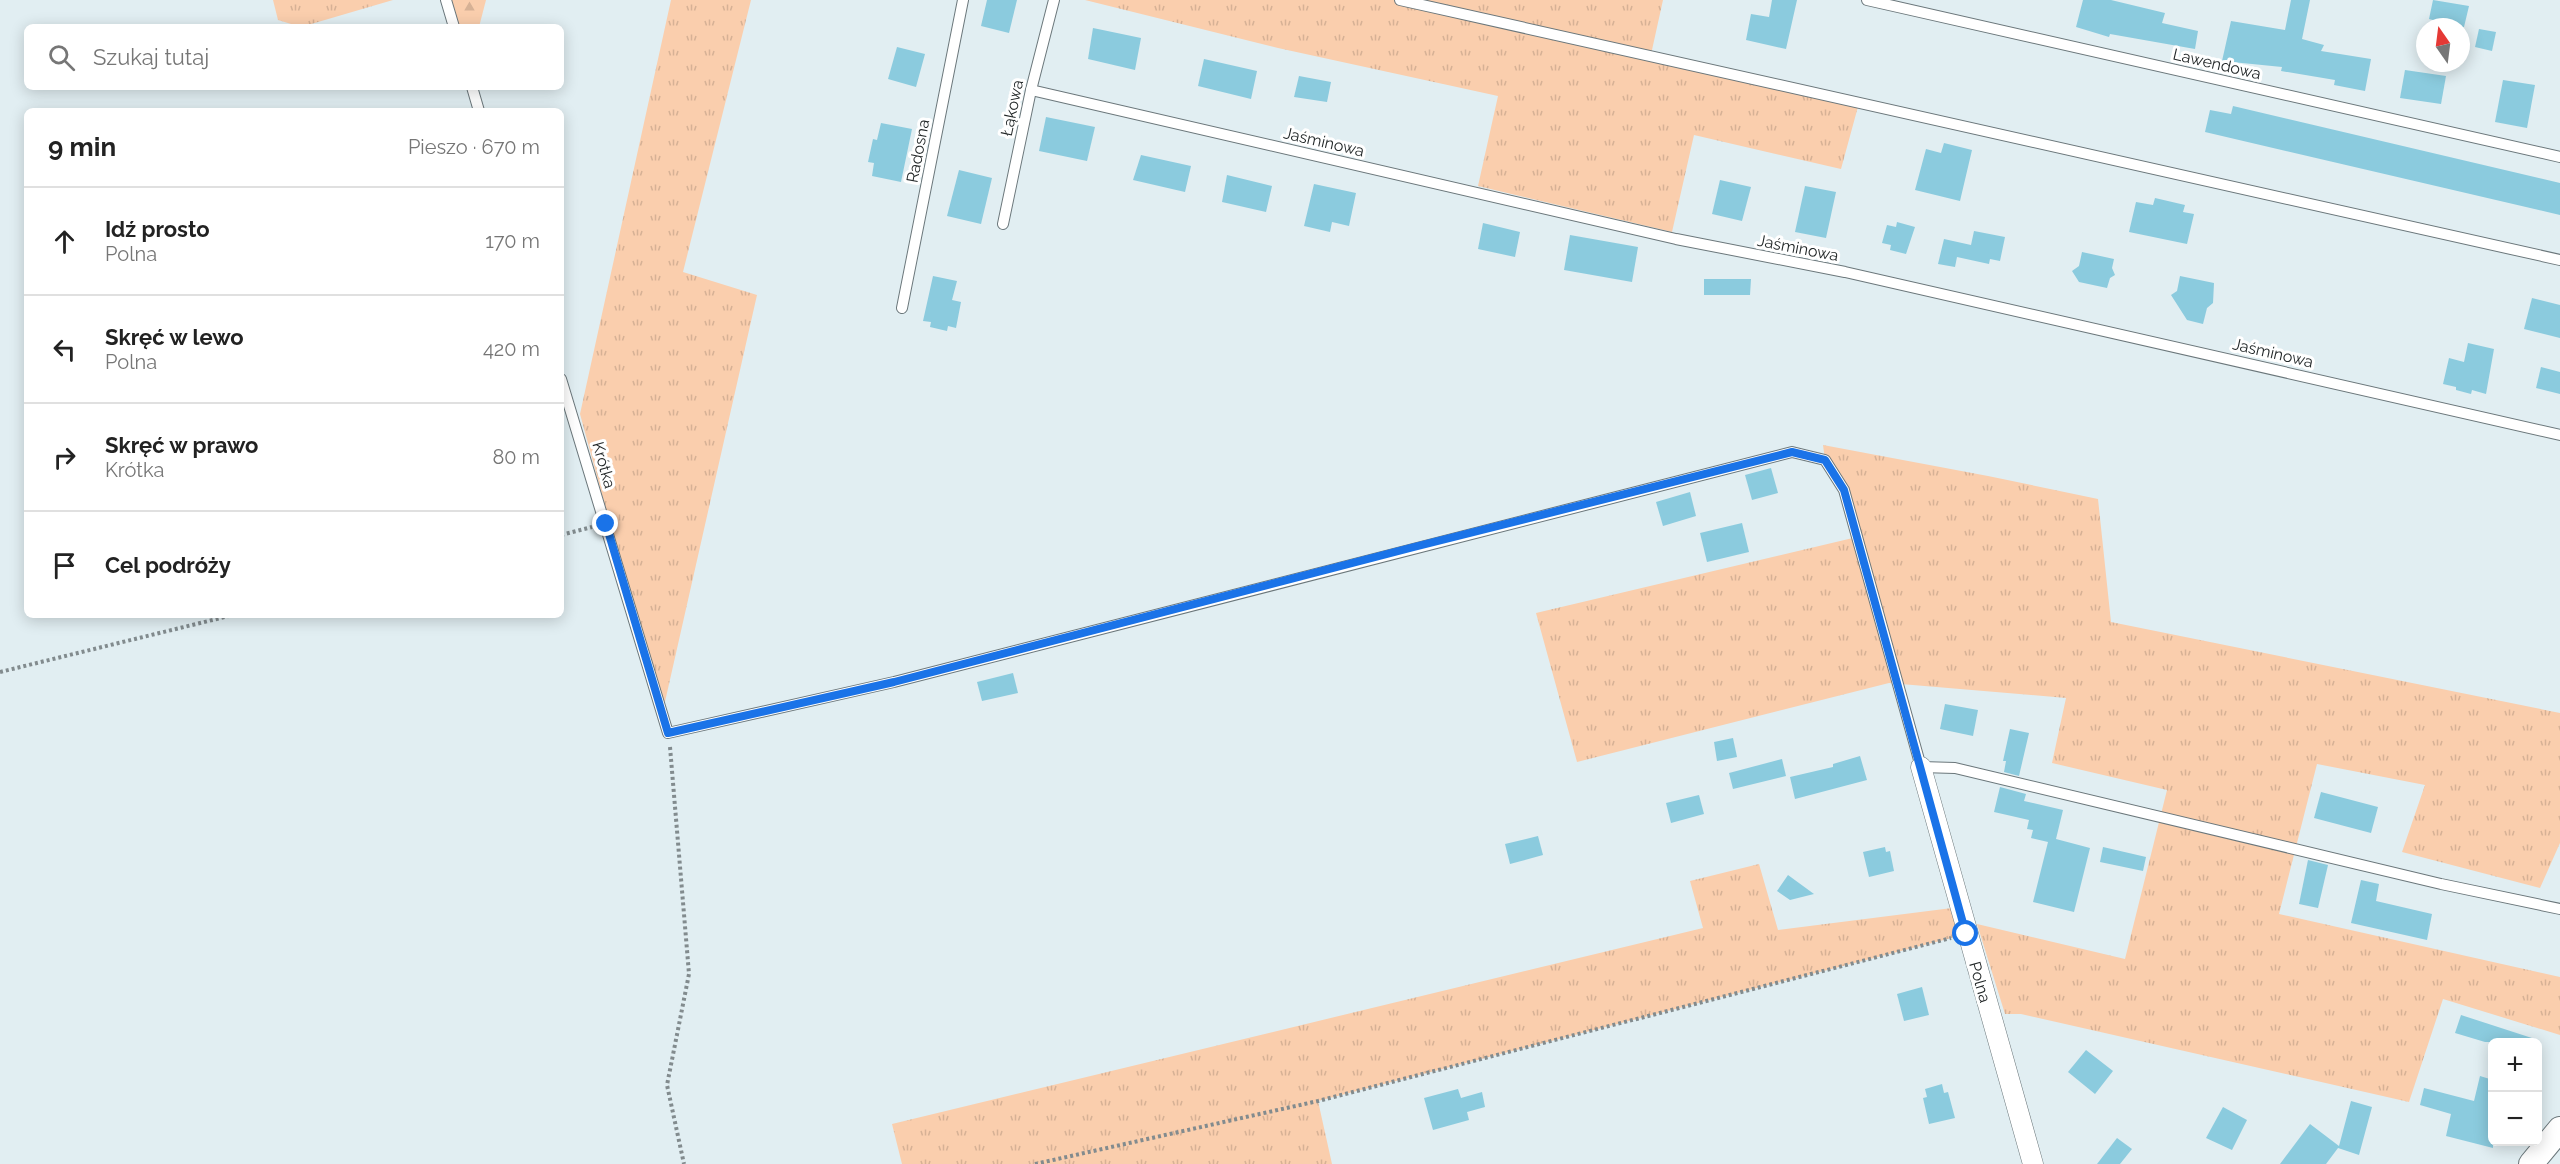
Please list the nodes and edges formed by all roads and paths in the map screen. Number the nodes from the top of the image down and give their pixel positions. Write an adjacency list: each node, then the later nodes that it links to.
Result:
1 (446, 0): 6 (lane)
2 (963, 0): 13 (lane, Radosna)
3 (1054, 0): 8 (lane, Łąkowa)
4 (1400, 0): 12 (lane)
5 (1867, 0): 10 (lane, Lawendowa)
6 (453, 24)
7 (473, 90): 9 (lane)
8 (1031, 90): 11 (lane, Łąkowa); 15 (lane, Jaśminowa)
9 (478, 108)
10 (2560, 157)
11 (1002, 224)
12 (2560, 260)
13 (902, 308)
14 (564, 389): 16 (lane, Krótka)
15 (2560, 435)
16 (606, 524): 17 (path); 20 (lane, Krótka)
17 (564, 534)
18 (221, 618): 19 (path)
19 (0, 672)
20 (668, 733): 21 (lane, Polna); 25 (path)
21 (1921, 767): 22 (lane); 23 (street, Polna)
22 (2560, 909)
23 (1966, 934): 26 (path); 27 (street, Polna)
24 (2560, 1129): 28 (street)
25 (684, 1164)
26 (1035, 1164)
27 (2033, 1164)
28 (2531, 1164)

